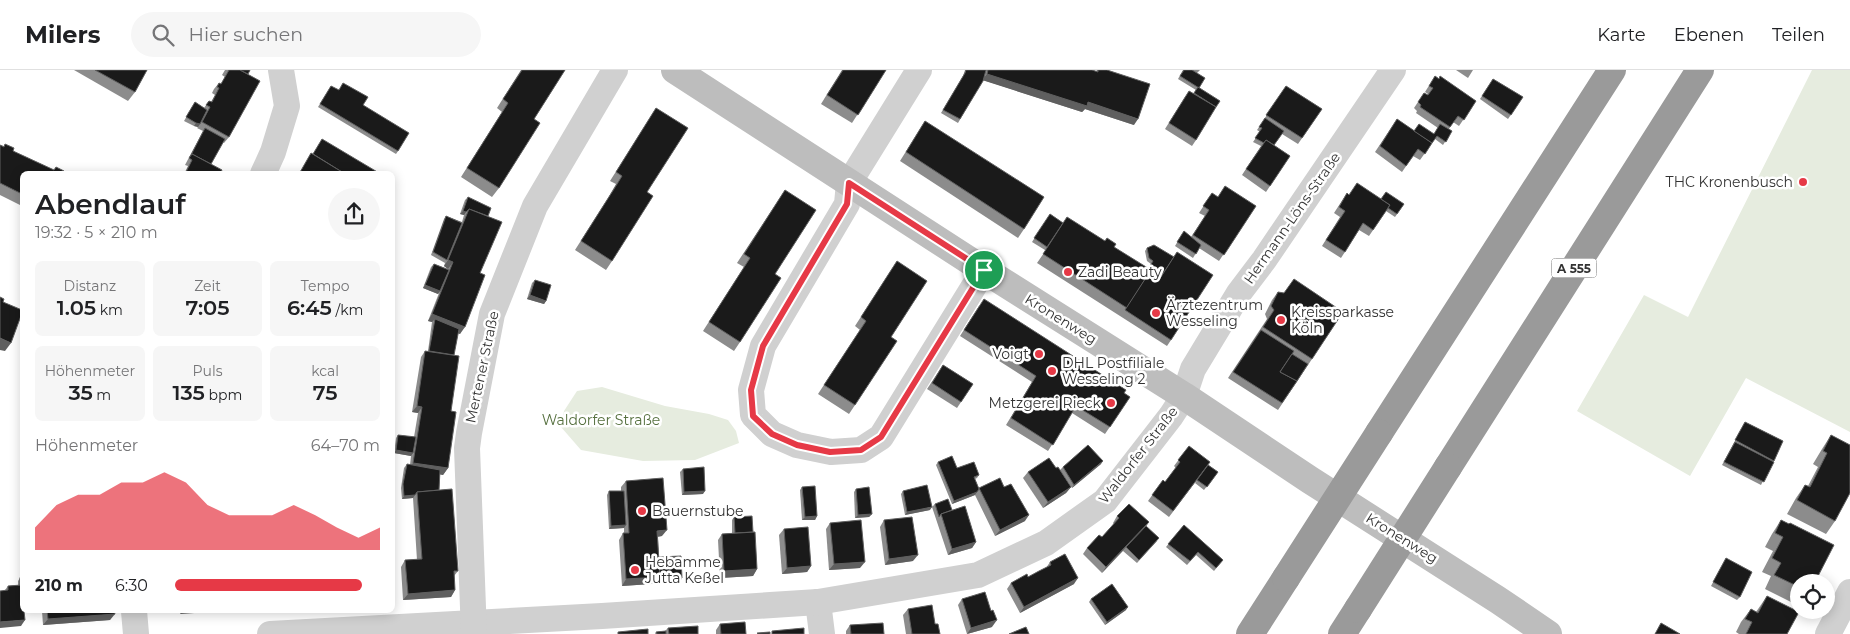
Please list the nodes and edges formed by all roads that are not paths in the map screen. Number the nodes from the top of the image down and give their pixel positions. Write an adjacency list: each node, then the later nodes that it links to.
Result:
1 (281, 70): 8 (street)
2 (615, 70): 15 (street, Mertener Straße)
3 (675, 70): 9 (street, Kronenweg)
4 (919, 70): 9 (street)
5 (1393, 70): 11 (street, Hermann-Löns-Straße)
6 (1612, 70): 19 (highway, bridge)
7 (1700, 70): 20 (highway, A 555, bridge)
8 (265, 171)
9 (849, 183): 10 (street, Kronenweg); 10 (street)
10 (984, 270): 11 (street, Kronenweg)
11 (1184, 396): 13 (street, Waldorfer Straße); 21 (street, Kronenweg)
12 (1850, 592): 22 (street)
13 (818, 602): 15 (street, Waldorfer Straße); 18 (street)
14 (134, 613): 16 (street)
15 (473, 628): 17 (street, Waldorfer Straße)
16 (136, 634)
17 (270, 634)
18 (822, 634)
19 (1250, 634)
20 (1342, 634)
21 (1548, 634)
22 (1828, 634)

